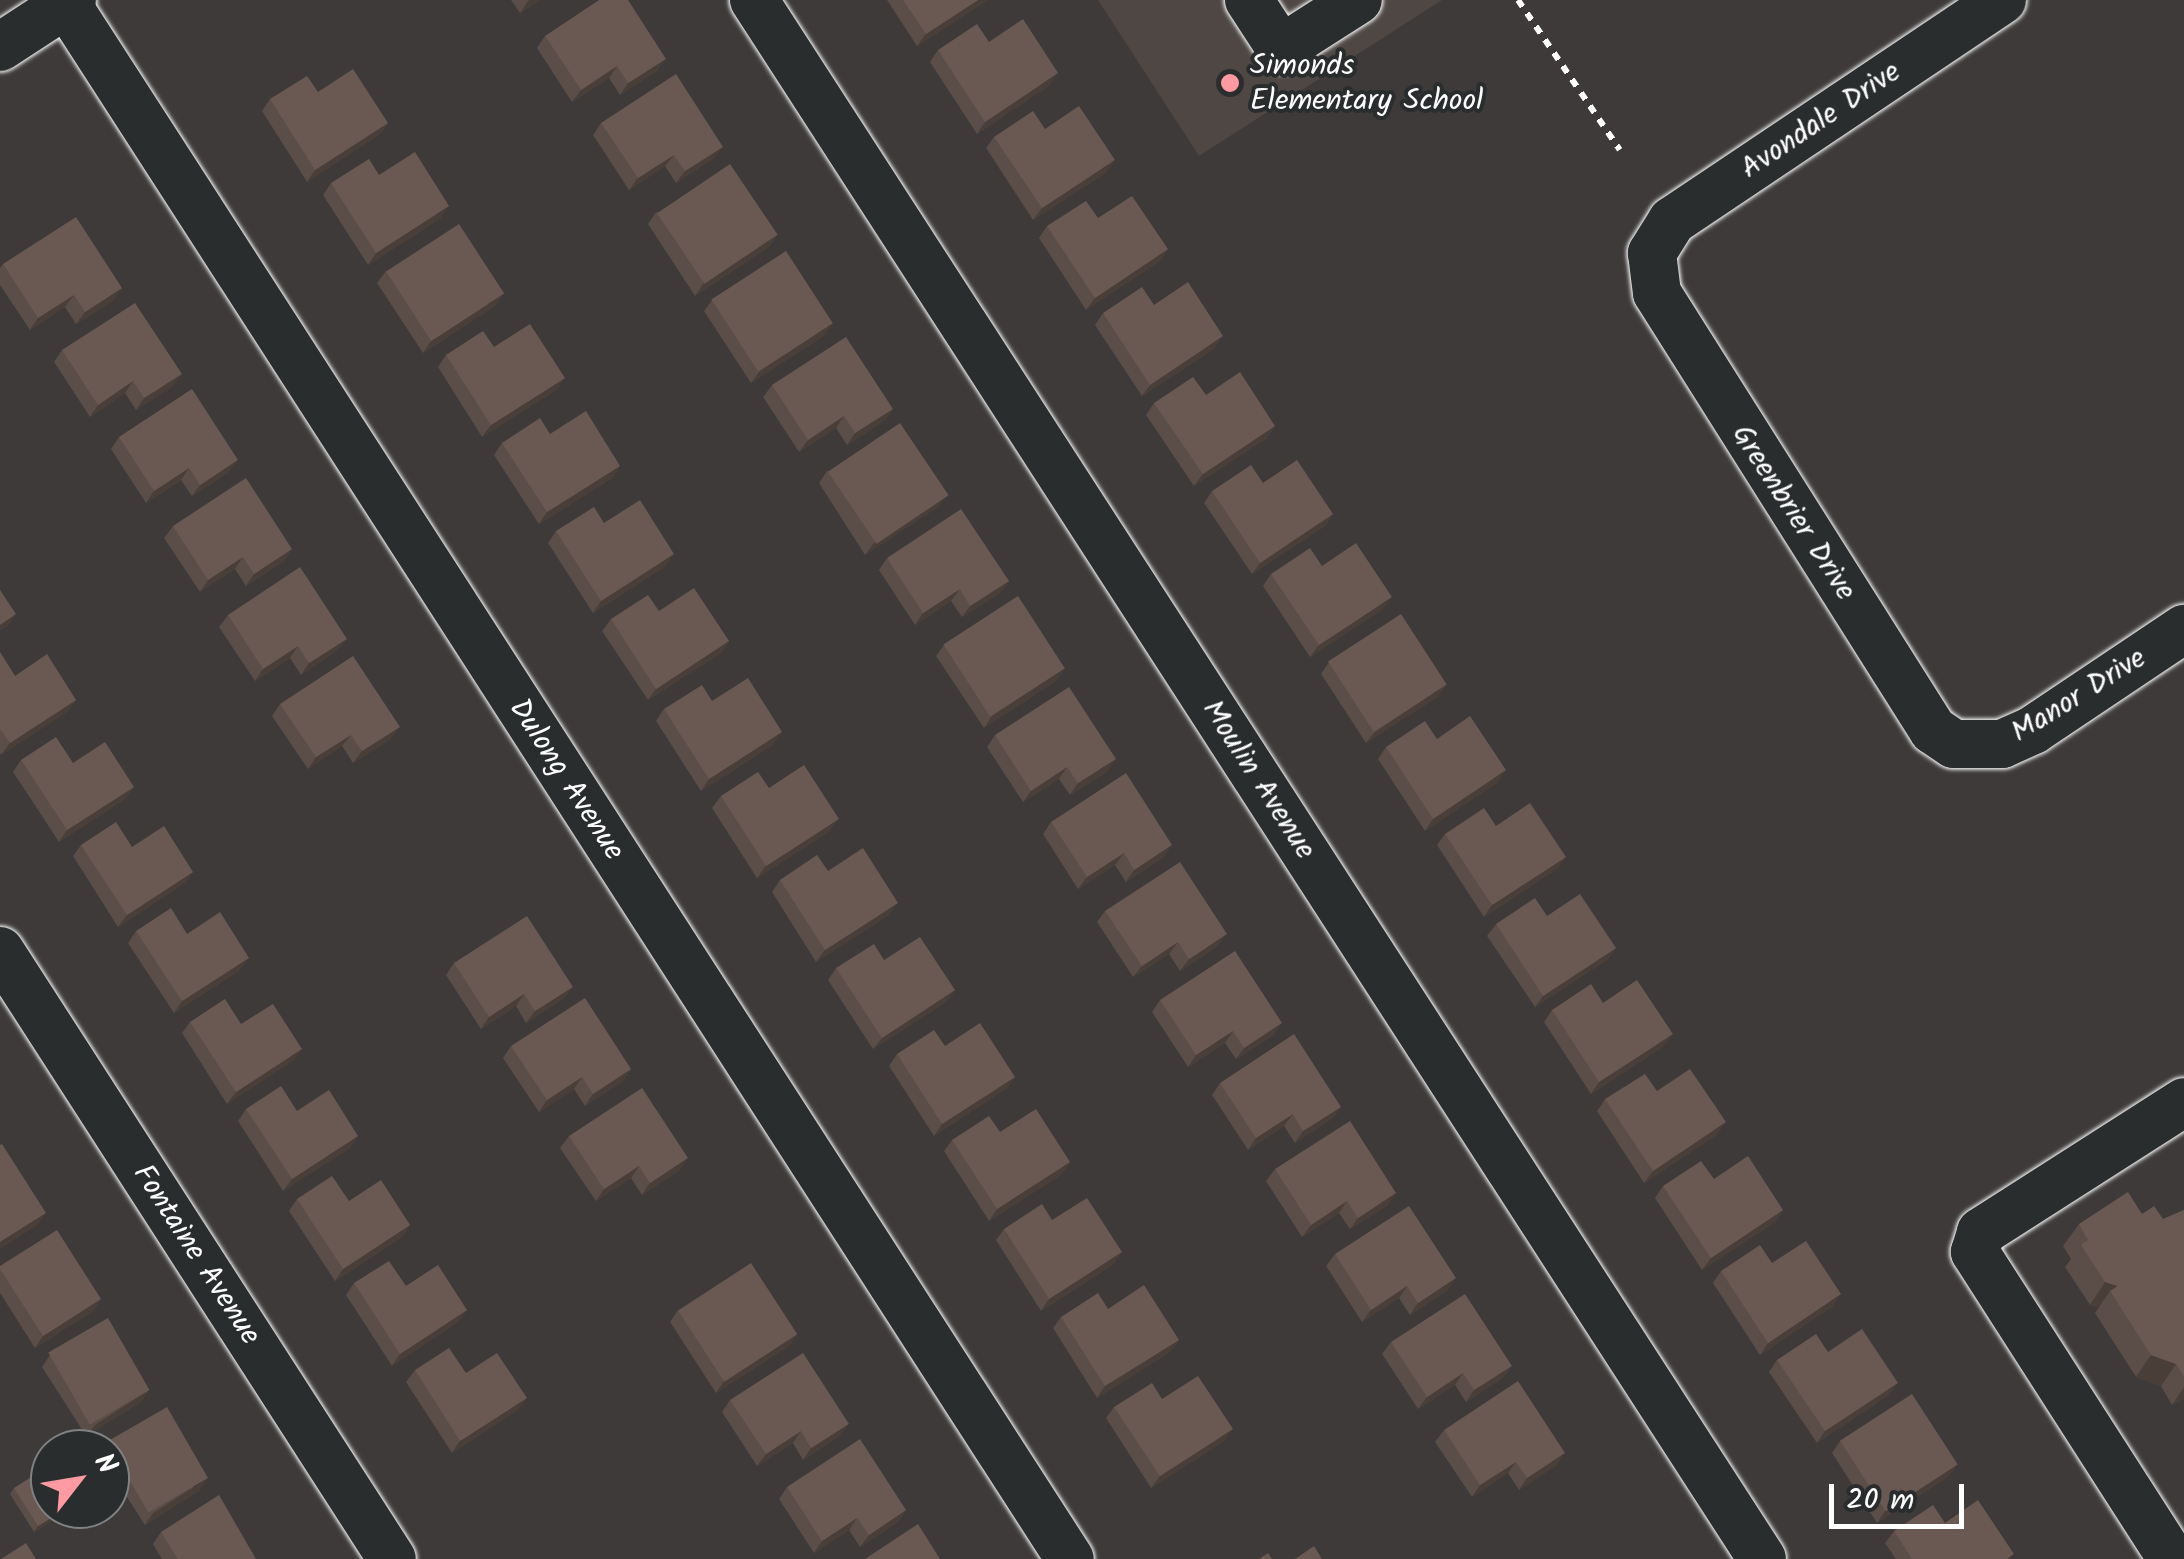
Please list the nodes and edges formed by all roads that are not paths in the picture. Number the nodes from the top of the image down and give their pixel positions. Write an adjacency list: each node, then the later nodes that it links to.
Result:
1 (754, 0): 14 (street, Moulin Avenue)
2 (1249, 0): 3 (street)
3 (1358, 0)
4 (2002, 0): 7 (street, Avondale Drive)
5 (68, 1): 6 (street); 13 (street, Dulong Avenue)
6 (0, 47)
7 (1652, 253): 9 (street, Greenbrier Drive)
8 (2184, 629): 9 (street, Manor Drive)
9 (1969, 748)
10 (0, 950): 12 (street, Fontaine Avenue)
11 (2184, 1102): 15 (street)
12 (392, 1559)
13 (1070, 1559)
14 (1762, 1559)
15 (2172, 1559)

